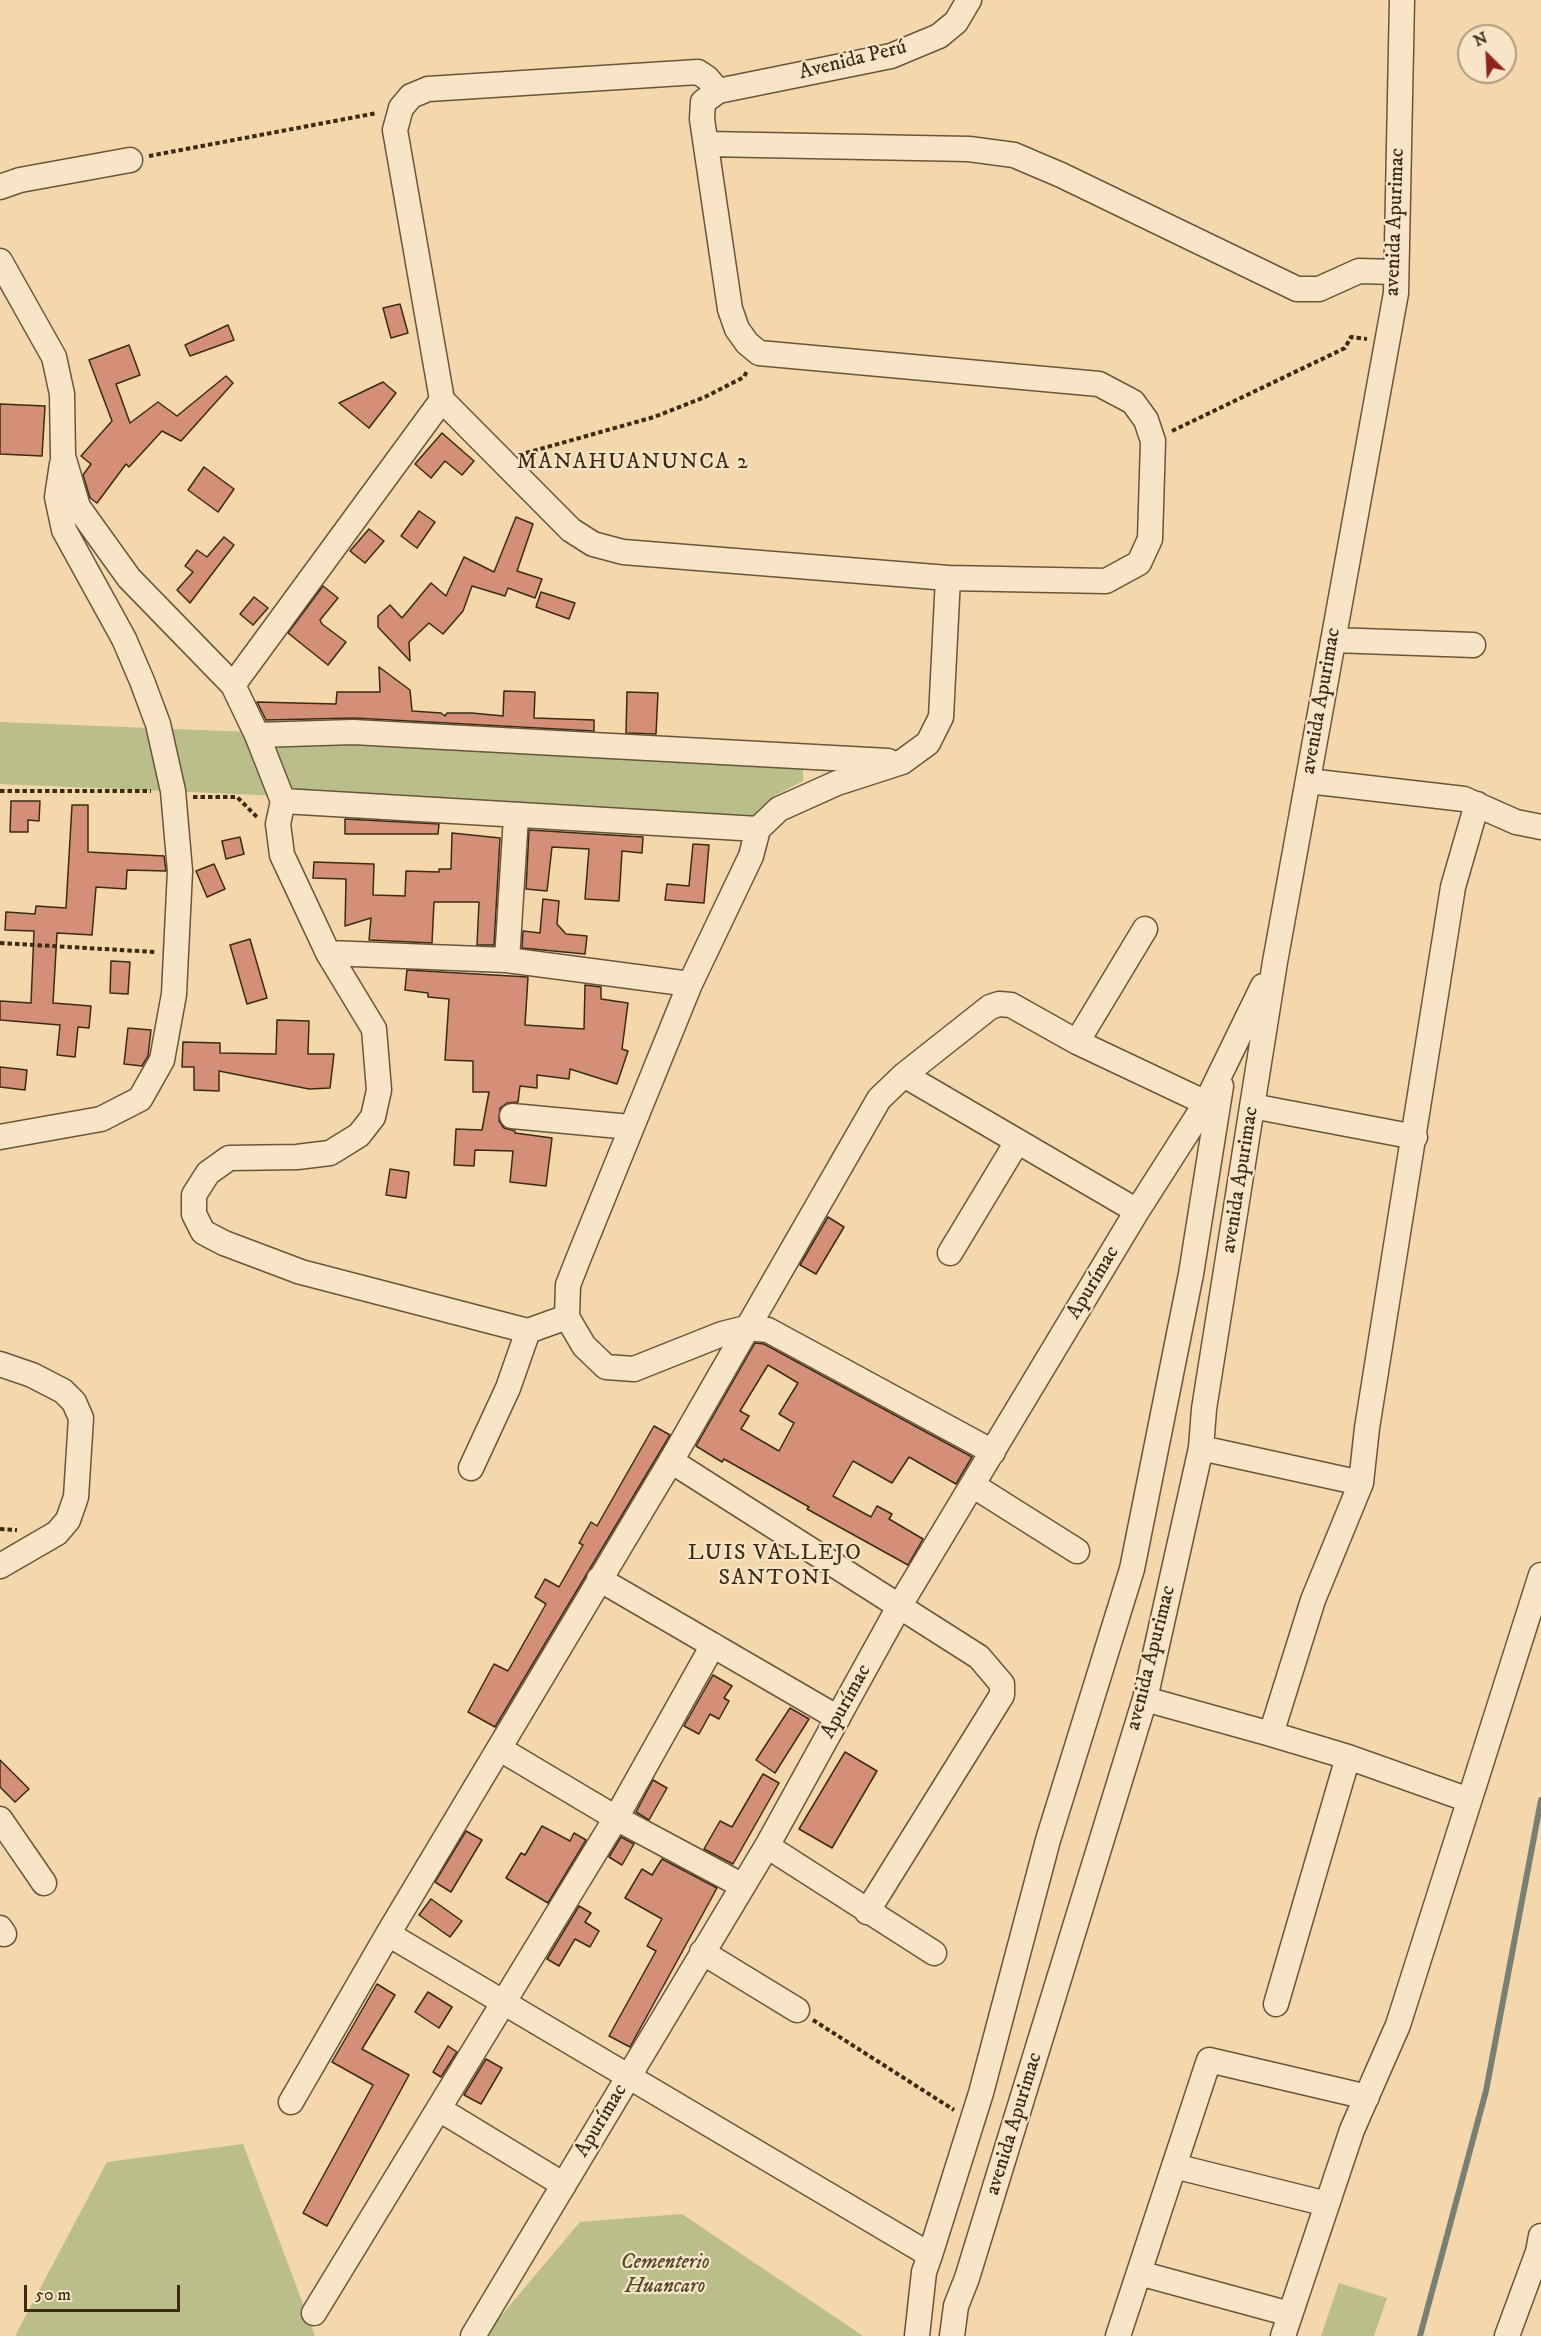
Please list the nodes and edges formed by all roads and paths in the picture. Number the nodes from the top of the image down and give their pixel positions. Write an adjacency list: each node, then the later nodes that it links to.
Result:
1 (969, 0): 3 (street, Avenida Perú)
2 (1402, 0): 9 (street, avenida Apurimac)
3 (718, 91): 4 (street); 5 (street)
4 (401, 108): 6 (path); 12 (street)
5 (707, 144): 9 (street); 11 (street)
6 (130, 160): 7 (street)
7 (0, 187)
8 (0, 261): 14 (street)
9 (1396, 272): 10 (street, avenida Apurimac)
10 (1387, 342): 13 (path); 17 (street, avenida Apurimac)
11 (759, 353): 13 (street); 15 (path)
12 (442, 400): 15 (street); 19 (street)
13 (1152, 441): 16 (street)
14 (63, 456): 19 (street); 24 (street)
15 (502, 460): 16 (street)
16 (948, 578): 21 (street)
17 (1333, 640): 18 (street); 22 (street, avenida Apurimac)
18 (1473, 645)
19 (232, 685): 20 (street)
20 (257, 735): 21 (street); 25 (street)
21 (902, 762): 29 (street)
22 (1308, 782): 26 (street); 35 (street, avenida Apurimac)
23 (0, 791): 24 (path)
24 (173, 791): 25 (path); 32 (street)
25 (283, 801): 27 (street); 33 (street)
26 (1477, 804): 28 (street); 45 (street)
27 (516, 816): 29 (street); 34 (street)
28 (1541, 827)
29 (758, 829): 36 (street)
30 (1145, 929): 37 (street)
31 (0, 943): 32 (path)
32 (178, 953): 44 (street)
33 (328, 953): 34 (street); 51 (street)
34 (507, 960): 36 (street)
35 (1275, 962): 38 (street, Apurímac); 41 (street, avenida Apurimac)
36 (690, 984): 43 (street)
37 (1077, 1042): 39 (street); 40 (street)
38 (1223, 1069): 40 (street, Apurímac); 87 (street, Apurímac)
39 (904, 1075): 46 (street); 50 (street)
40 (1206, 1103): 47 (street, Apurímac)
41 (1252, 1106): 45 (street); 53 (street, avenida Apurimac)
42 (512, 1116): 43 (street)
43 (630, 1127): 49 (street)
44 (0, 1137)
45 (1414, 1137): 57 (street)
46 (1017, 1142): 47 (street); 48 (street)
47 (1137, 1211): 54 (street, Apurímac)
48 (950, 1253)
49 (567, 1317): 50 (street); 51 (street)
50 (746, 1328): 54 (street); 55 (street)
51 (528, 1331): 56 (street)
52 (0, 1364): 60 (street)
53 (1202, 1448): 57 (street); 65 (street, avenida Apurimac)
54 (993, 1452): 58 (street, Apurímac)
55 (671, 1461): 62 (street); 63 (street)
56 (471, 1468)
57 (1361, 1483): 67 (street)
58 (974, 1486): 59 (street); 63 (street, Apurímac)
59 (1077, 1551)
60 (0, 1566)
61 (1541, 1575): 70 (street)
62 (599, 1579): 64 (street); 68 (street)
63 (900, 1605): 66 (street, Apurímac); 76 (street)
64 (713, 1645): 66 (street); 72 (street)
65 (1144, 1699): 67 (street); 94 (street, avenida Apurimac)
66 (838, 1718): 73 (street, Apurímac)
67 (1271, 1734): 69 (street)
68 (500, 1749): 72 (street); 77 (street)
69 (1348, 1757): 70 (street); 81 (street)
70 (1470, 1800): 84 (street)
71 (0, 1818): 74 (street)
72 (616, 1818): 75 (street); 80 (street)
73 (766, 1846): 75 (street, Apurímac); 76 (street)
74 (44, 1883)
75 (741, 1885): 78 (street, Apurímac)
76 (867, 1912): 79 (street)
77 (388, 1934): 80 (street); 85 (street)
78 (702, 1952): 82 (street); 83 (street, Apurímac)
79 (934, 1953)
80 (505, 2002): 83 (street); 86 (street)
81 (1276, 2004)
82 (797, 2010): 87 (path)
83 (628, 2078): 89 (street, Apurímac); 92 (street)
84 (1366, 2097): 88 (street); 90 (street)
85 (291, 2102)
86 (439, 2109): 89 (street); 95 (street)
87 (971, 2121): 92 (street, Apurímac)
88 (1174, 2166): 90 (street); 93 (street)
89 (564, 2185): 98 (street, Apurímac)
90 (1327, 2204): 96 (street)
91 (1541, 2236): 101 (street)
92 (930, 2255): 99 (street, Apurímac)
93 (1139, 2273): 96 (street); 100 (street)
94 (956, 2306): 97 (street, avenida Apurimac); 99 (street)
95 (314, 2313)
96 (1287, 2325)
97 (952, 2335)
98 (473, 2336)
99 (919, 2336)
100 (1118, 2336)
101 (1507, 2336)

